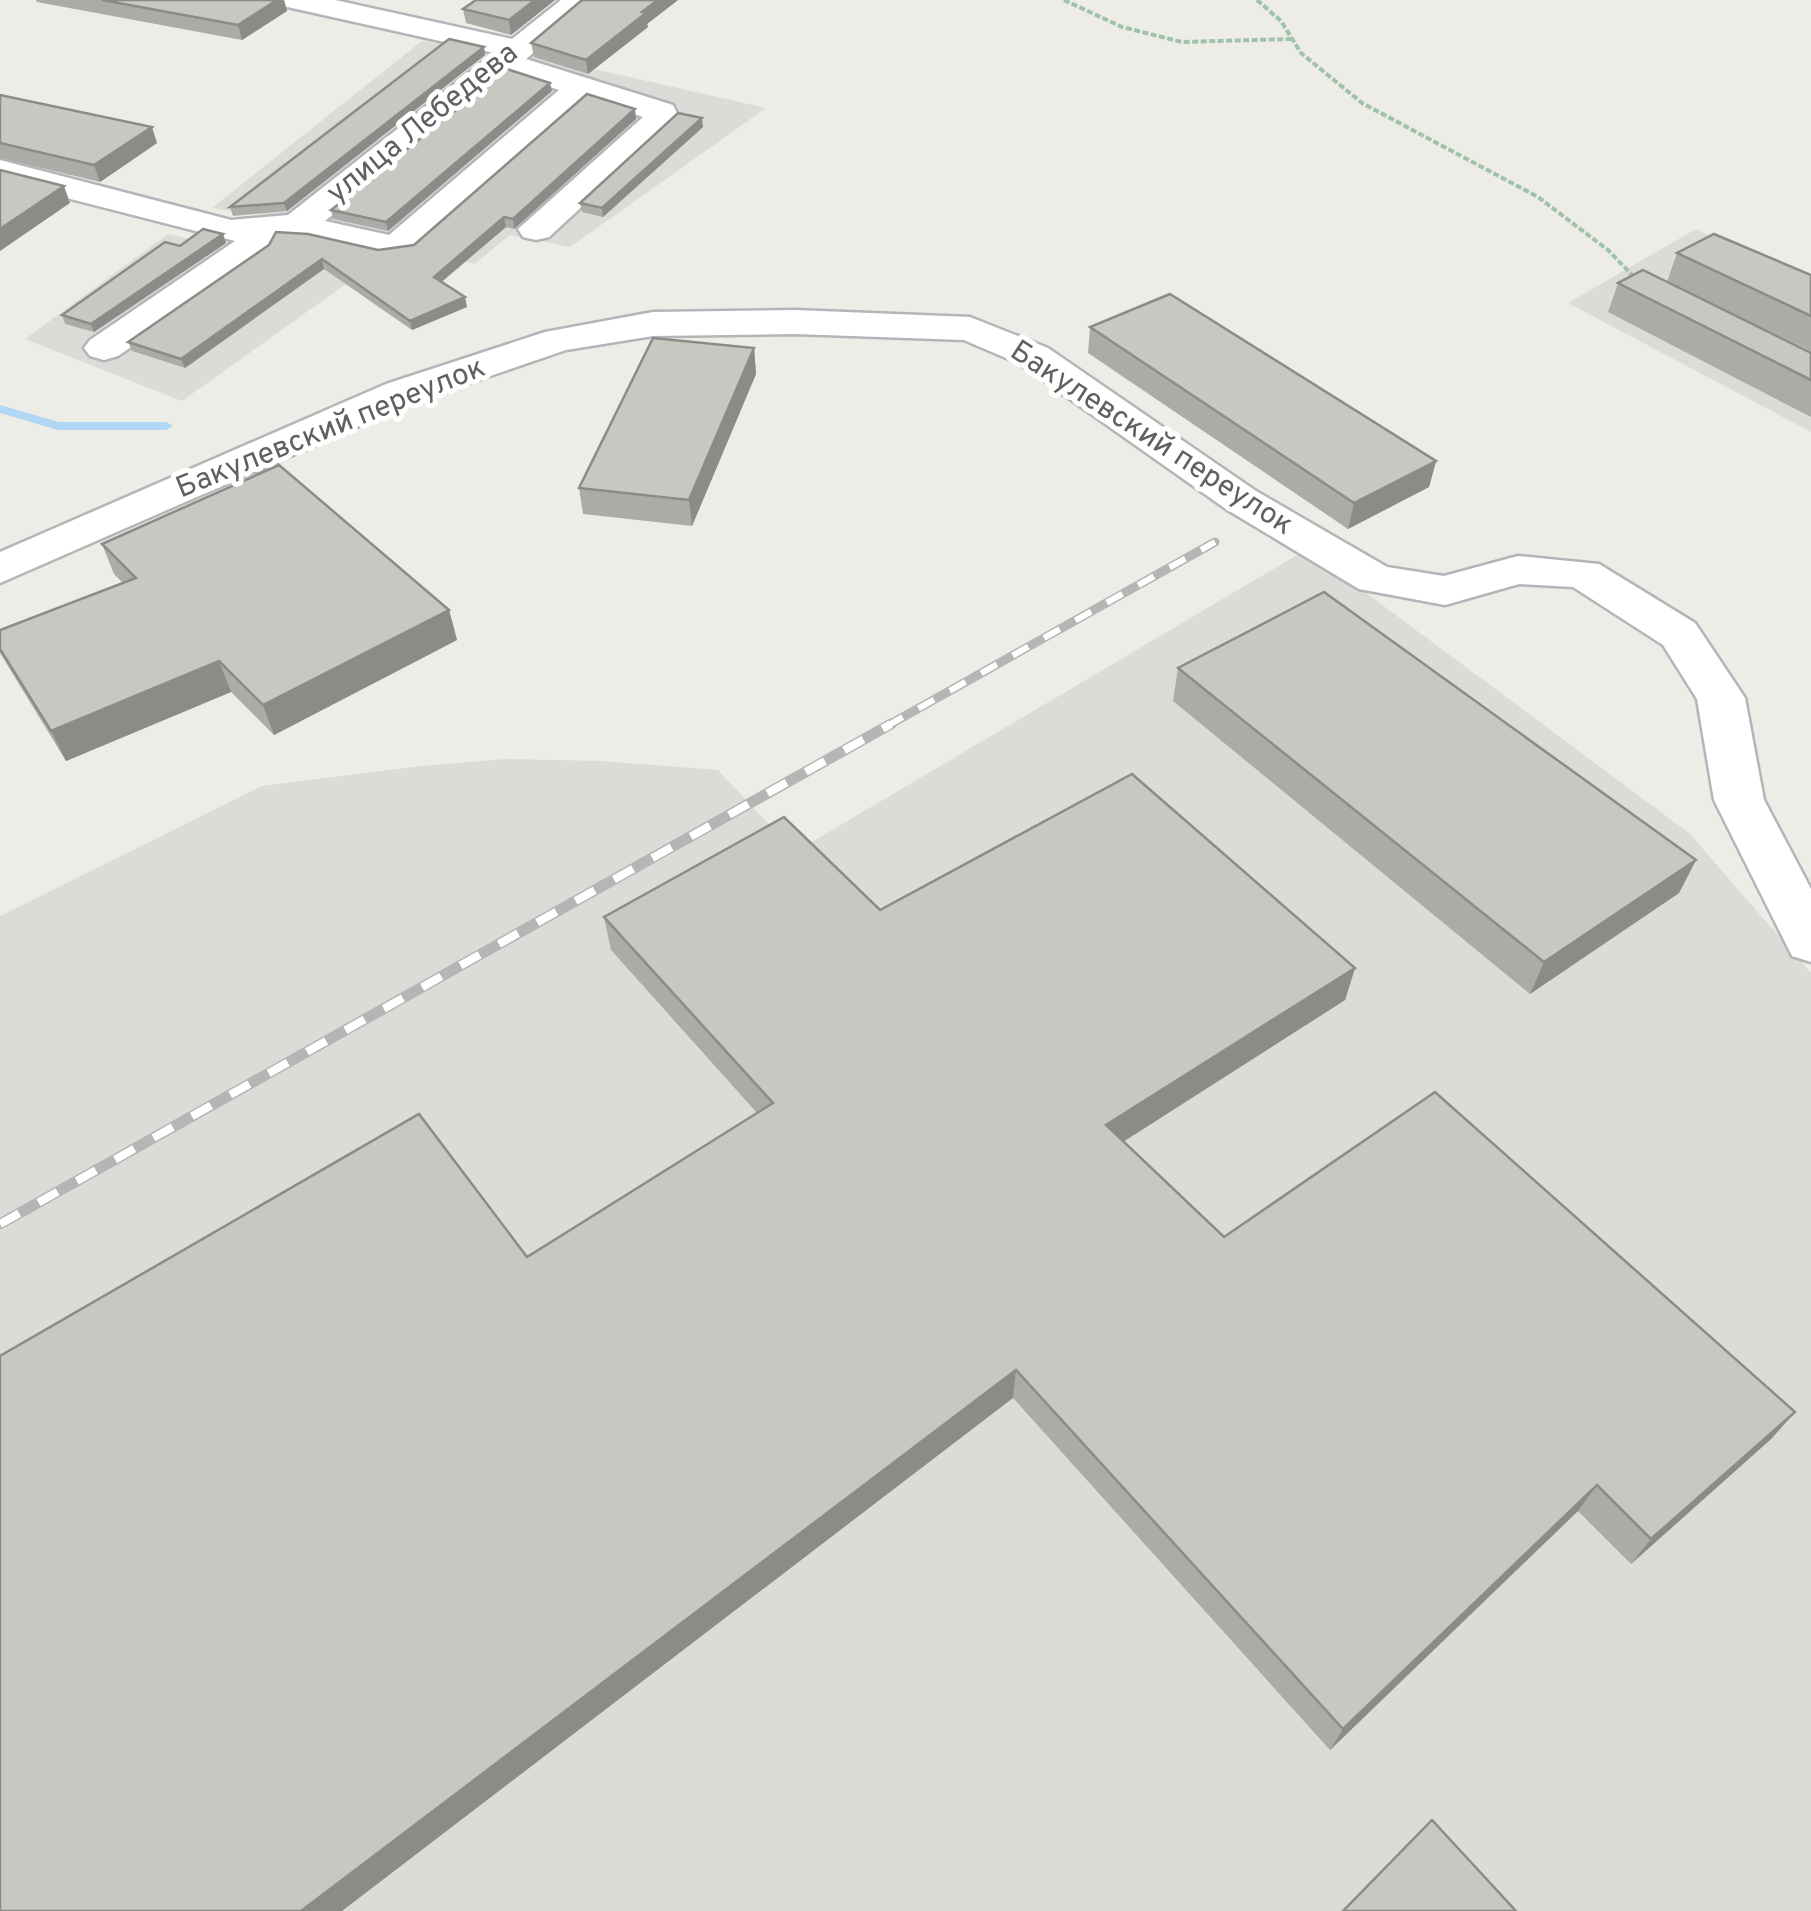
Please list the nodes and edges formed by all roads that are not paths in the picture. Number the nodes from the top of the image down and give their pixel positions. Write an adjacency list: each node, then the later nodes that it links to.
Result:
1 (294, 0): 3 (street)
2 (580, 0): 3 (street, улица Лебедева)
3 (508, 55): 4 (street); 6 (street, улица Лебедева)
4 (582, 87): 6 (street); 7 (street)
5 (0, 170): 8 (street, улица Лебедева)
6 (298, 225): 8 (street, улица Лебедева)
7 (536, 230)
8 (258, 231): 9 (street)
9 (104, 348)
10 (0, 569): 11 (street, Бакулевский переулок)
11 (1811, 942)

